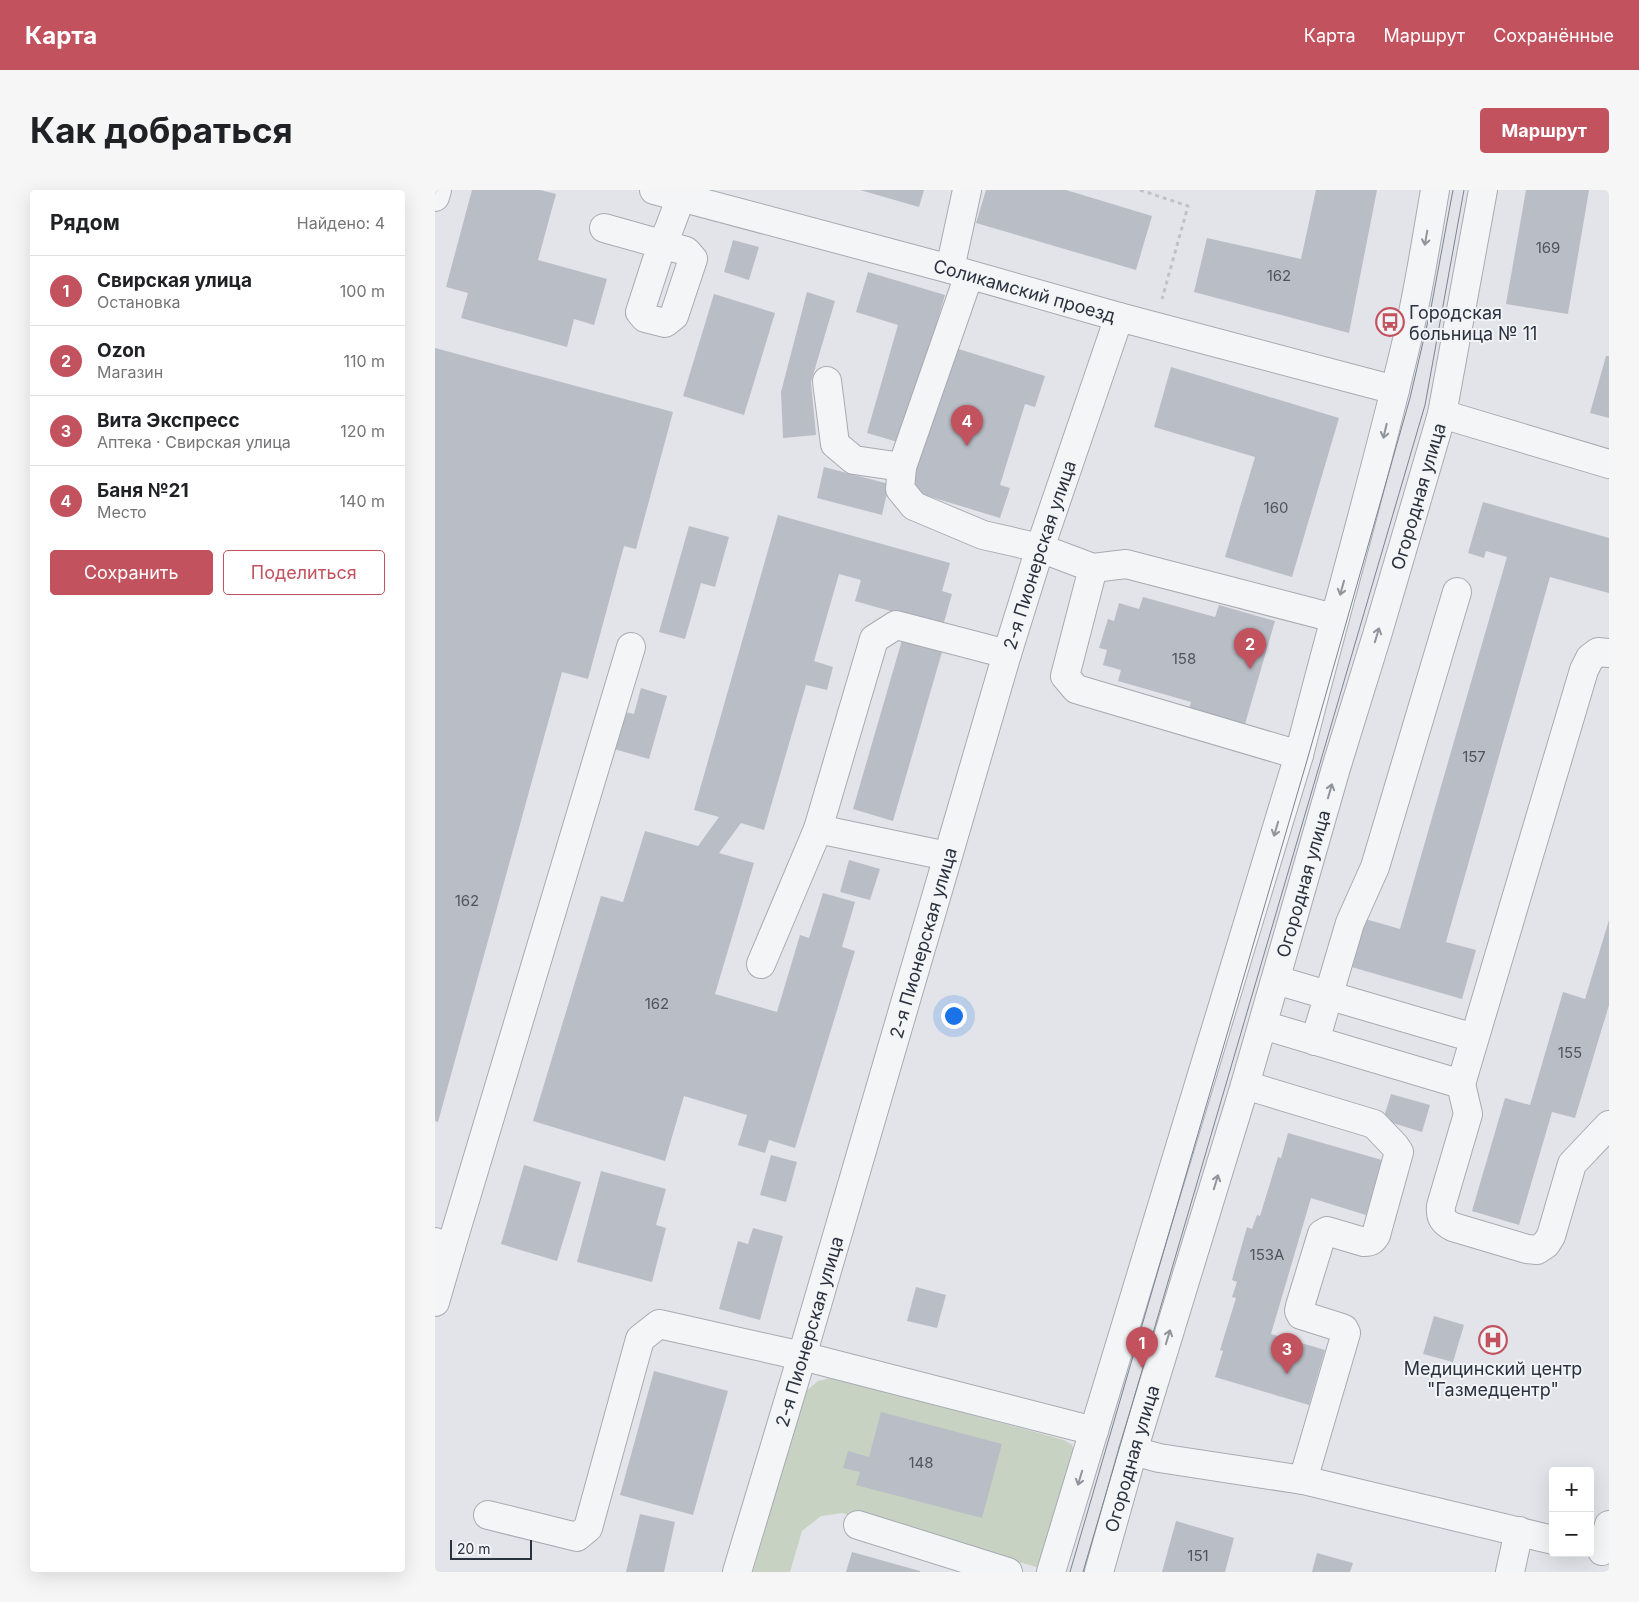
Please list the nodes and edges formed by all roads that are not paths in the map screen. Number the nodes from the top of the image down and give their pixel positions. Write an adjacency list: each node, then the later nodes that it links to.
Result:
1 (437, 190): 6 (street)
2 (654, 190): 7 (street, Соликамский проезд)
3 (967, 190): 10 (street)
4 (1435, 190): 13 (street, one-way to 13)
5 (1483, 190): 14 (street, Огородная улица)
6 (435, 197)
7 (681, 197): 8 (street, Соликамский проезд); 9 (street)
8 (737, 200): 10 (street, Соликамский проезд)
9 (604, 228)
10 (960, 272): 11 (street, Соликамский проезд); 16 (street)
11 (1119, 317): 13 (street, Соликамский проезд); 17 (street, 2-я Пионерская улица)
12 (827, 381): 16 (street)
13 (1395, 390): 20 (street, one-way to 20)
14 (1441, 414): 15 (street); 28 (street, Огородная улица, one-way to 14)
15 (1609, 464)
16 (903, 467): 17 (street)
17 (1040, 548): 18 (street); 22 (street, 2-я Пионерская улица)
18 (1093, 568): 20 (street); 24 (street)
19 (1457, 592): 29 (street)
20 (1334, 618): 24 (street)
21 (631, 647): 36 (street)
22 (1007, 654): 25 (street); 26 (street, 2-я Пионерская улица)
23 (1609, 654): 31 (street)
24 (1299, 755): 39 (street, one-way to 39)
25 (818, 829): 26 (street); 27 (street)
26 (947, 856): 38 (street, 2-я Пионерская улица)
27 (761, 964)
28 (1276, 980): 29 (street); 30 (street, Огородная улица)
29 (1328, 995): 31 (street); 32 (street)
30 (1263, 1026): 32 (street); 34 (street, Огородная улица)
31 (1474, 1038): 33 (street)
32 (1315, 1041): 33 (street)
33 (1461, 1084): 35 (street)
34 (1245, 1085): 40 (street, Огородная улица, one-way to 34); 41 (street)
35 (1609, 1125)
36 (443, 1244): 37 (street)
37 (435, 1302)
38 (802, 1356): 39 (street); 42 (street); 48 (street, 2-я Пионерская улица)
39 (1094, 1431): 50 (street, one-way to 50)
40 (1133, 1451): 41 (street); 51 (street, Огородная улица)
41 (1303, 1480): 45 (street)
42 (488, 1515)
43 (858, 1525): 49 (street)
44 (1609, 1525): 47 (street)
45 (1519, 1532): 46 (street); 52 (street)
46 (1549, 1539)
47 (1600, 1551)
48 (737, 1572)
49 (1007, 1572)
50 (1051, 1572)
51 (1099, 1572)
52 (1510, 1572)

